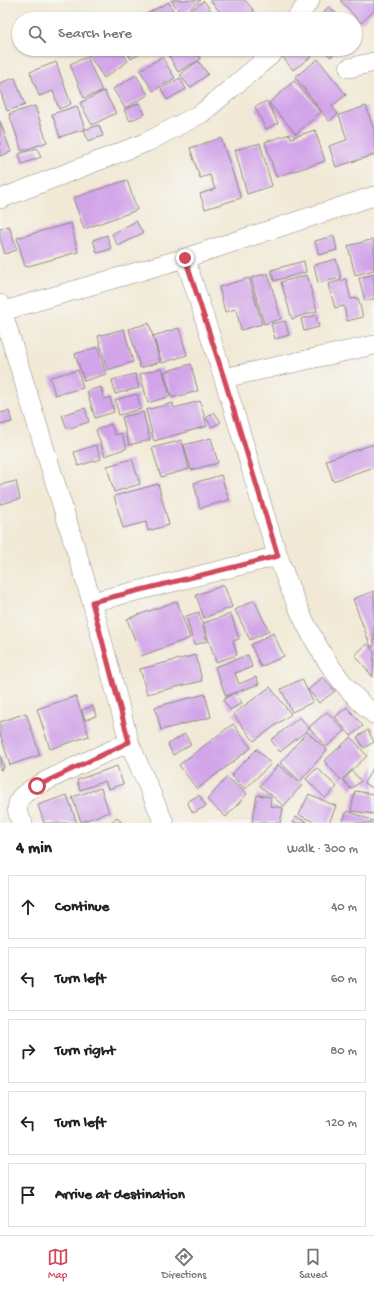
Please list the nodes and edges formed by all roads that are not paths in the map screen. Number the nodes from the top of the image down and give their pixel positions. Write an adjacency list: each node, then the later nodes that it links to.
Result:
1 (310, 0): 2 (street)
2 (301, 12)
3 (270, 56): 7 (street)
4 (374, 62): 5 (street)
5 (349, 68)
6 (374, 196): 8 (street)
7 (0, 199)
8 (185, 258): 9 (street); 11 (street)
9 (1, 309): 13 (street)
10 (374, 344): 11 (street)
11 (224, 378): 12 (street)
12 (278, 556): 13 (street); 14 (street)
13 (92, 602): 15 (street)
14 (374, 714)
15 (129, 742): 16 (street); 17 (street)
16 (23, 823)
17 (164, 823)

